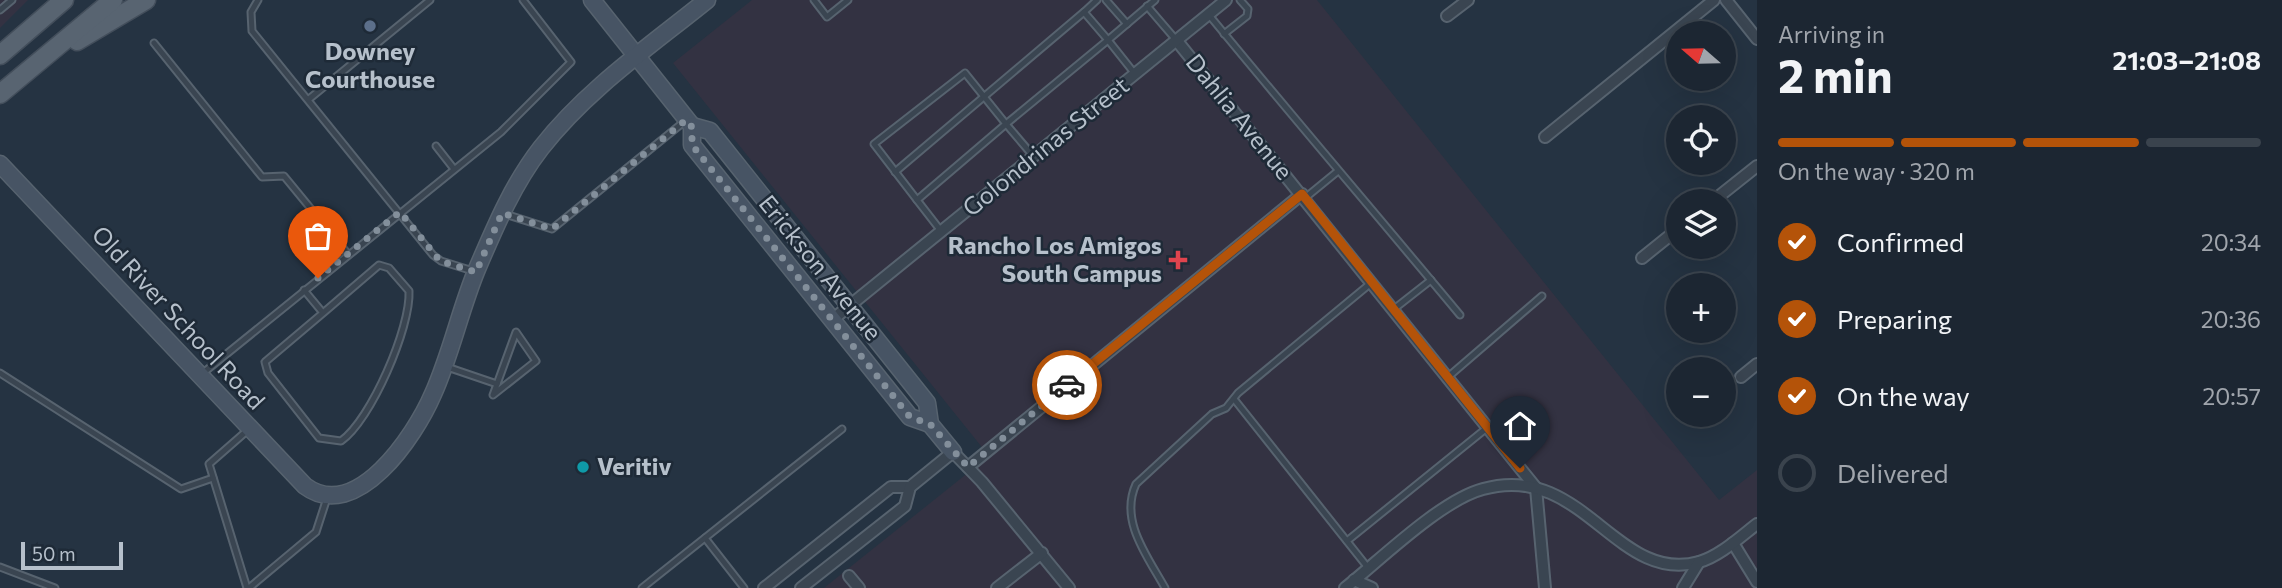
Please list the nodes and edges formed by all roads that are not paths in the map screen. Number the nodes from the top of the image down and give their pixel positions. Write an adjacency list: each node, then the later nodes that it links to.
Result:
1 (12, 0): 22 (lane)
2 (48, 0): 27 (main road)
3 (64, 0): 27 (main road)
4 (113, 0): 35 (main road)
5 (146, 0): 35 (main road)
6 (258, 0): 39 (lane)
7 (430, 0): 39 (lane)
8 (523, 0): 47 (lane)
9 (592, 0): 34 (street, Erickson Avenue)
10 (707, 0): 34 (street)
11 (814, 0): 12 (lane)
12 (848, 0)
13 (1097, 0): 23 (lane)
14 (1106, 0): 26 (lane)
15 (1154, 0): 21 (lane)
16 (1227, 0): 24 (street, Golondrinas Street)
17 (1240, 0): 28 (lane)
18 (1468, 0): 25 (street)
19 (1714, 0): 42 (street)
20 (1726, 0): 29 (street)
21 (1147, 6): 26 (lane); 31 (lane)
22 (0, 10)
23 (1084, 12): 30 (lane); 38 (lane)
24 (1209, 15): 28 (lane); 31 (street, Golondrinas Street)
25 (1447, 16)
26 (1127, 24): 30 (lane)
27 (23, 34): 33 (main road)
28 (1224, 34): 48 (lane)
29 (1757, 39)
30 (1108, 40): 36 (lane); 41 (lane)
31 (1177, 41): 36 (street, Golondrinas Street); 51 (street, Dahlia Avenue)
32 (154, 43): 57 (lane)
33 (0, 55)
34 (636, 57): 40 (street, Erickson Avenue); 54 (street)
35 (29, 69): 37 (main road)
36 (1135, 75): 44 (street, Golondrinas Street)
37 (0, 94)
38 (984, 96): 41 (lane); 49 (lane); 49 (lane)
39 (309, 99): 53 (lane)
40 (689, 123): 54 (lane); 64 (street, Erickson Avenue); 68 (street, Erickson Avenue)
41 (1006, 124): 44 (lane); 52 (lane)
42 (1545, 136)
43 (436, 146): 47 (lane)
44 (1034, 157): 55 (street, Golondrinas Street)
45 (0, 164): 72 (street, Old River School Road)
46 (1757, 166): 50 (street)
47 (454, 169): 53 (lane)
48 (1338, 171): 51 (lane); 60 (lane)
49 (895, 172): 52 (lane)
50 (1728, 189)
51 (1303, 196): 61 (street, Dahlia Avenue); 82 (street)
52 (917, 200): 55 (lane)
53 (400, 212): 57 (lane); 59 (lane)
54 (502, 213): 59 (street)
55 (941, 231): 64 (street, Golondrinas Street)
56 (1666, 239): 58 (street)
57 (348, 254): 62 (lane)
58 (1642, 258)
59 (476, 272): 70 (street)
60 (1431, 280): 65 (lane); 67 (lane)
61 (1373, 282): 65 (street, Dahlia Avenue); 76 (lane)
62 (304, 290): 66 (lane); 72 (lane)
63 (1542, 296): 73 (lane)
64 (849, 305): 68 (street, Golondrinas Street); 77 (street, Erickson Avenue)
65 (1394, 309): 73 (street, Dahlia Avenue)
66 (323, 313): 66 (lane)
67 (1460, 315)
68 (832, 320): 77 (street, Erickson Avenue)
69 (1757, 364): 74 (street)
70 (444, 366): 75 (lane); 86 (street)
71 (0, 373): 83 (lane)
72 (200, 375): 79 (street, Old River School Road)
73 (1448, 377): 78 (street, Dahlia Avenue)
74 (1741, 377)
75 (497, 384): 75 (lane)
76 (1234, 399): 89 (lane); 107 (lane)
77 (930, 424): 81 (street, Erickson Avenue)
78 (1488, 427): 85 (street, Dahlia Avenue); 89 (lane)
79 (251, 428): 83 (lane); 86 (street, Old River School Road)
80 (842, 429): 88 (lane)
81 (953, 452): 82 (street, Erickson Avenue); 84 (street)
82 (968, 467): 91 (street, Erickson Avenue)
83 (213, 478): 99 (lane)
84 (910, 487): 102 (street); 103 (street)
85 (1536, 488): 92 (street); 94 (street); 110 (street)
86 (327, 498): 99 (lane)
87 (1757, 524): 90 (street)
88 (705, 538): 100 (lane); 101 (lane)
89 (1347, 541): 94 (lane)
90 (1733, 543): 92 (street); 97 (street)
91 (1042, 553): 105 (street); 106 (street, Erickson Avenue)
92 (1699, 562): 111 (street)
93 (0, 567): 98 (lane)
94 (1369, 569): 96 (street)
95 (849, 576): 104 (street)
96 (1354, 580): 108 (street); 109 (street)
97 (1757, 582)
98 (55, 588)
99 (248, 588)
100 (642, 588)
101 (744, 588)
102 (764, 588)
103 (801, 588)
104 (859, 588)
105 (997, 588)
106 (1069, 588)
107 (1165, 588)
108 (1345, 588)
109 (1372, 588)
110 (1545, 588)
111 (1683, 588)

